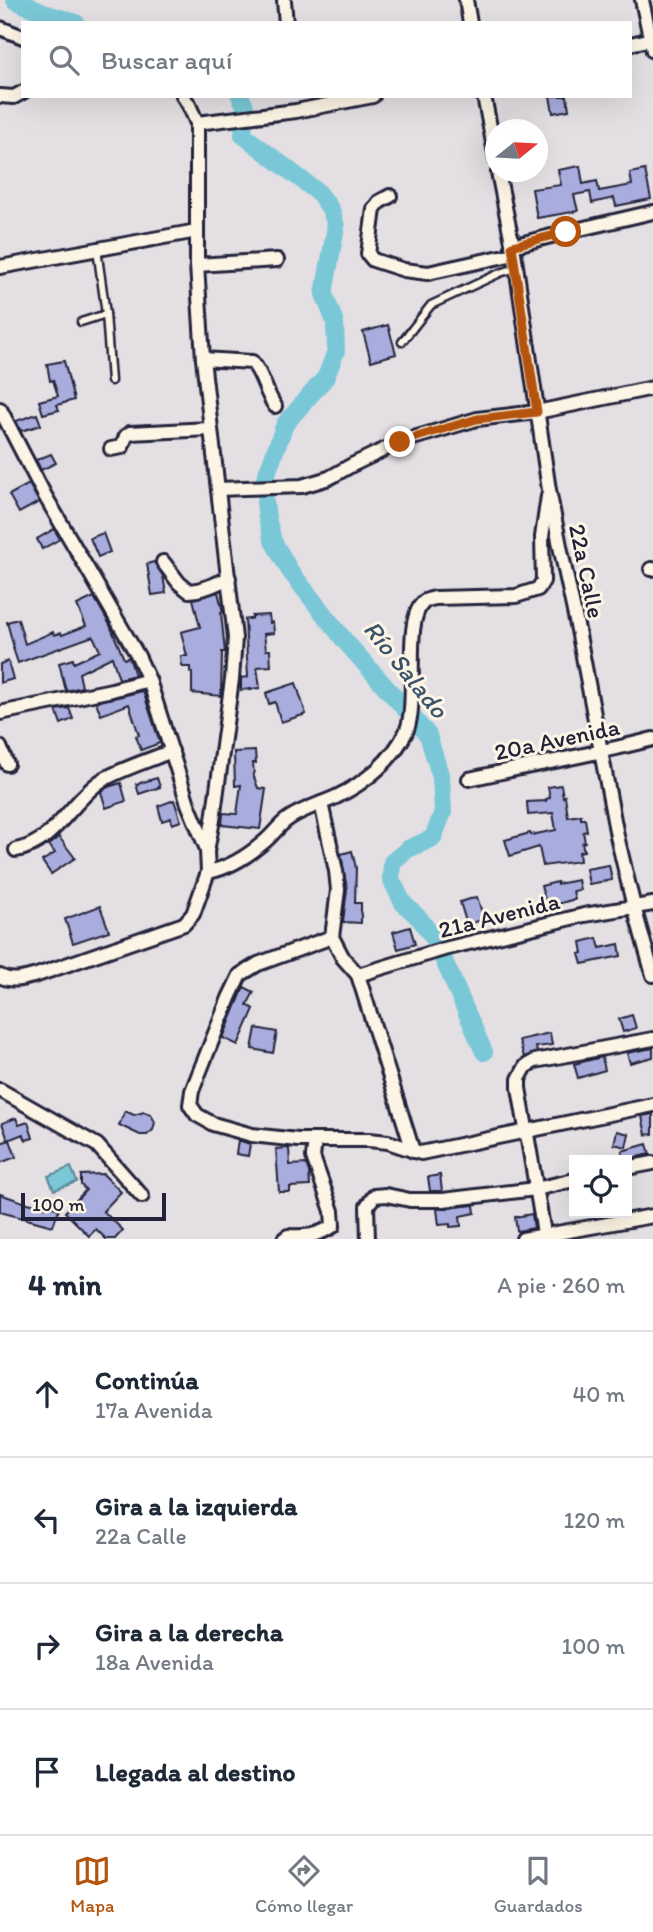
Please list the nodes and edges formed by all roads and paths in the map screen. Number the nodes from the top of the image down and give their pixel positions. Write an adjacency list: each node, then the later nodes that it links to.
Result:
1 (466, 0): 5 (street)
2 (642, 0): 8 (street)
3 (284, 1): 4 (street)
4 (286, 21)
5 (470, 21)
6 (0, 28): 7 (street)
7 (21, 36)
8 (652, 43): 9 (street)
9 (632, 44)
10 (21, 93): 11 (street)
11 (0, 96)
12 (184, 98): 18 (street)
13 (294, 98): 16 (street)
14 (363, 98): 16 (street)
15 (484, 98): 17 (street)
16 (296, 111): 18 (street)
17 (488, 119)
18 (197, 123): 22 (street)
19 (500, 182): 24 (street, 22a Calle)
20 (390, 196): 24 (street)
21 (653, 212): 24 (street)
22 (197, 231): 23 (street); 26 (street)
23 (97, 249): 27 (street); 29 (lane)
24 (513, 250): 28 (street, 22a Calle)
25 (277, 260): 26 (street)
26 (198, 265): 32 (street)
27 (0, 267)
28 (516, 268): 31 (lane); 37 (street, 22a Calle)
29 (106, 314): 30 (lane); 33 (lane)
30 (81, 322)
31 (402, 342)
32 (203, 359): 35 (street); 38 (street)
33 (111, 381)
34 (653, 388): 37 (street)
35 (275, 406)
36 (0, 409): 44 (street)
37 (537, 412): 40 (street); 41 (street, 22a Calle)
38 (210, 429): 39 (street); 40 (street)
39 (111, 449)
40 (218, 489): 43 (street)
41 (549, 490): 49 (street, 22a Calle); 52 (street)
42 (163, 562): 43 (street)
43 (229, 578): 53 (street)
44 (149, 680): 45 (street); 48 (street)
45 (0, 713)
46 (653, 739): 49 (street, 20a Avenida)
47 (0, 747): 50 (street)
48 (172, 751): 53 (street); 54 (street)
49 (601, 752): 51 (street, 20a Avenida); 57 (street, 22a Calle)
50 (7, 764)
51 (469, 779)
52 (321, 803): 55 (street); 58 (street)
53 (206, 827): 55 (street)
54 (16, 850)
55 (208, 872): 61 (street)
56 (653, 904): 57 (street, 21a Avenida)
57 (634, 907): 59 (street, 21a Avenida); 60 (street, 22a Calle)
58 (332, 937): 59 (street); 66 (street)
59 (358, 975): 67 (street)
60 (653, 975)
61 (2, 979)
62 (653, 1040): 65 (street)
63 (0, 1090): 72 (street)
64 (653, 1105): 65 (street)
65 (525, 1132): 67 (street); 71 (street)
66 (315, 1140): 67 (street); 75 (street)
67 (413, 1151)
68 (653, 1163): 69 (street)
69 (632, 1167)
70 (569, 1181): 71 (street)
71 (536, 1189): 74 (street); 76 (street)
72 (142, 1196)
73 (653, 1216): 74 (street)
74 (545, 1237): 77 (street)
75 (284, 1239)
76 (368, 1239)
77 (523, 1239)

